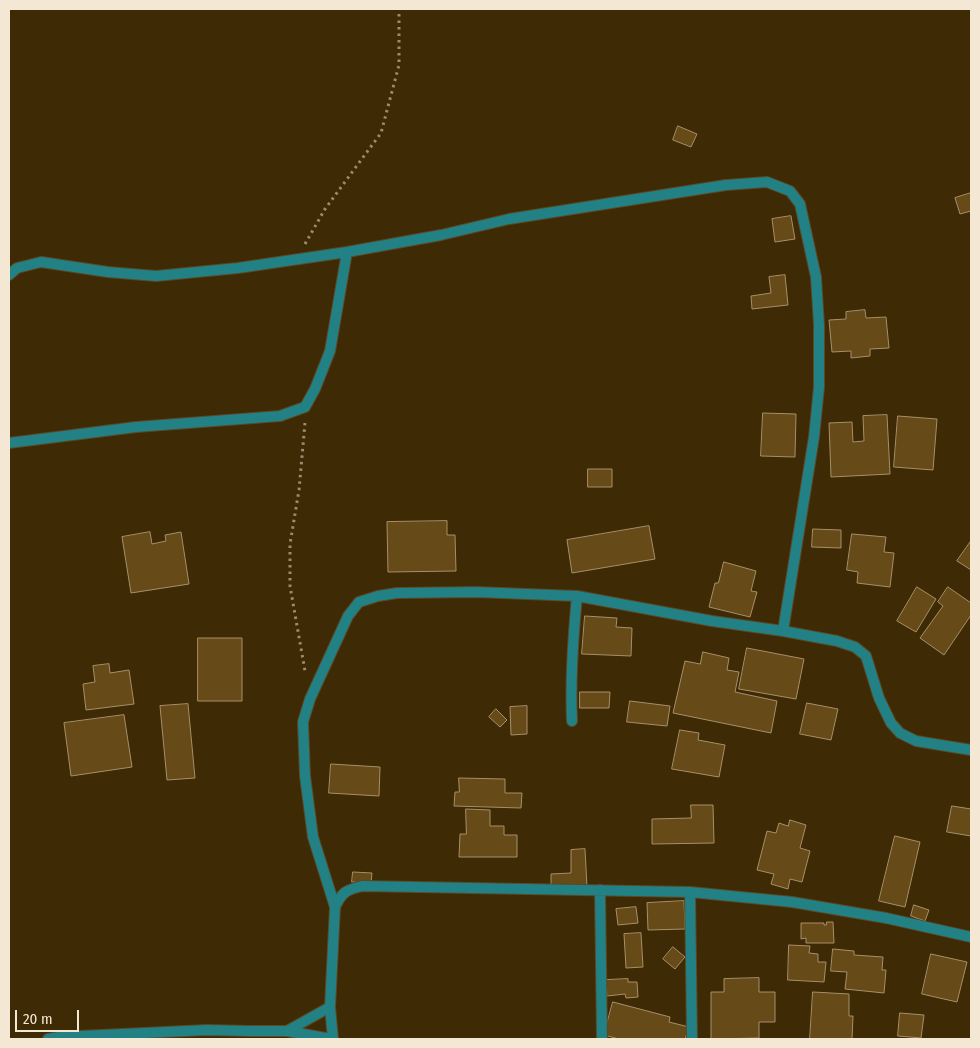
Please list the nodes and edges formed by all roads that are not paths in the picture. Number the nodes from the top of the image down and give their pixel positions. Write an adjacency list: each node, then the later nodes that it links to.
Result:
1 (347, 252): 2 (street); 3 (street); 5 (street)
2 (9, 275)
3 (9, 443)
4 (577, 596): 5 (street); 6 (street); 10 (street)
5 (782, 631): 7 (street)
6 (572, 721)
7 (971, 750)
8 (600, 890): 9 (street); 10 (street); 18 (street)
9 (690, 892): 11 (street); 19 (street)
10 (335, 907): 12 (street)
11 (971, 937)
12 (330, 1007): 13 (street); 17 (street)
13 (287, 1031): 14 (street); 17 (street)
14 (147, 1036): 15 (street)
15 (109, 1037): 16 (street)
16 (48, 1039)
17 (332, 1039)
18 (602, 1039)
19 (692, 1039)

